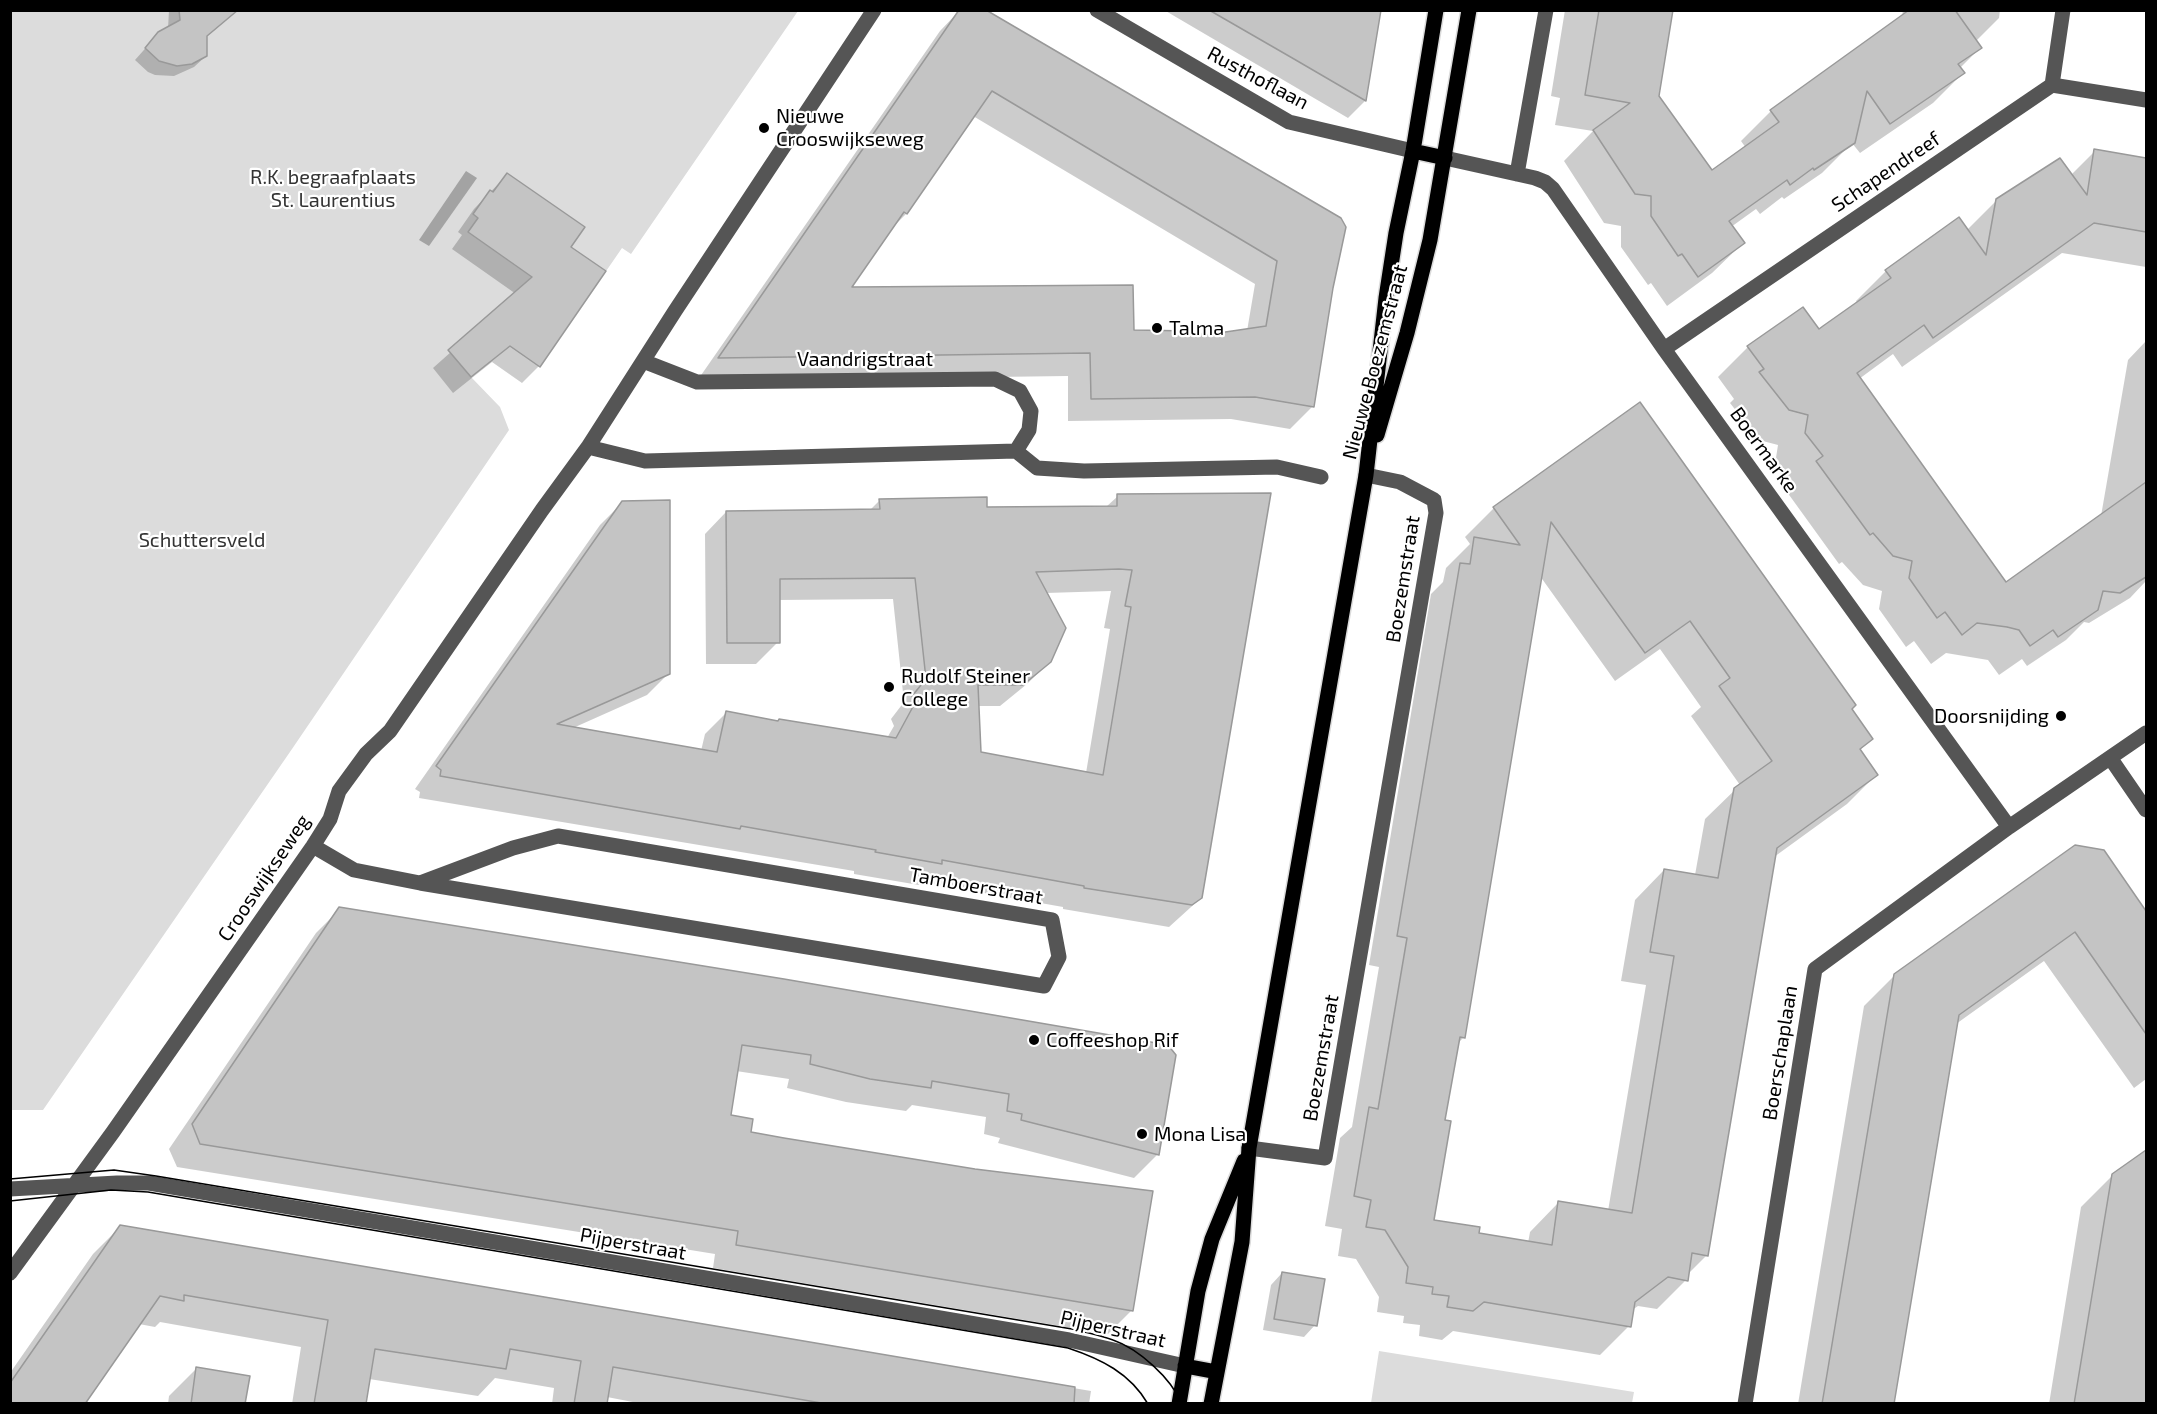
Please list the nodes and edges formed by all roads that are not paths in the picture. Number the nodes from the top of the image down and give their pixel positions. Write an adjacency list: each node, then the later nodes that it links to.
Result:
1 (874, 10): 13 (street)
2 (1097, 10): 9 (street, Rusthoflaan)
3 (1436, 10): 9 (main road, Nieuwe Boezemstraat)
4 (1469, 10): 10 (main road, Nieuwe Boezemstraat)
5 (1546, 10): 11 (street)
6 (2064, 10): 7 (street)
7 (2052, 85): 8 (street); 12 (street, Schapendreef)
8 (2146, 100)
9 (1413, 151): 10 (main road); 16 (main road, Nieuwe Boezemstraat)
10 (1445, 158): 11 (street, Boermarke); 16 (main road, Nieuwe Boezemstraat)
11 (1517, 174): 12 (street, Boermarke)
12 (1664, 349): 21 (street, Boermarke)
13 (643, 361): 14 (street); 15 (street, Vaandrigstraat)
14 (588, 447): 15 (street); 22 (street, Crooswijkseweg)
15 (1016, 451): 17 (street)
16 (1366, 475): 24 (main road); 24 (street, Boezemstraat)
17 (1322, 477)
18 (2146, 733): 19 (street, Boerschaplaan)
19 (2111, 759): 20 (street); 21 (street, Boerschaplaan)
20 (2146, 810)
21 (2009, 827): 32 (street, Boerschaplaan)
22 (313, 846): 23 (street, Tamboerstraat); 25 (street, Crooswijkseweg)
23 (420, 883): 23 (street, Tamboerstraat)
24 (1250, 1148): 28 (main road); 29 (main road)
25 (73, 1186): 26 (street, Pijperstraat); 27 (street, Crooswijkseweg); 28 (street, Pijperstraat)
26 (10, 1189)
27 (10, 1273)
28 (1185, 1366): 29 (main road); 30 (main road)
29 (1217, 1372): 31 (main road)
30 (1179, 1404)
31 (1211, 1404)
32 (1745, 1404)

